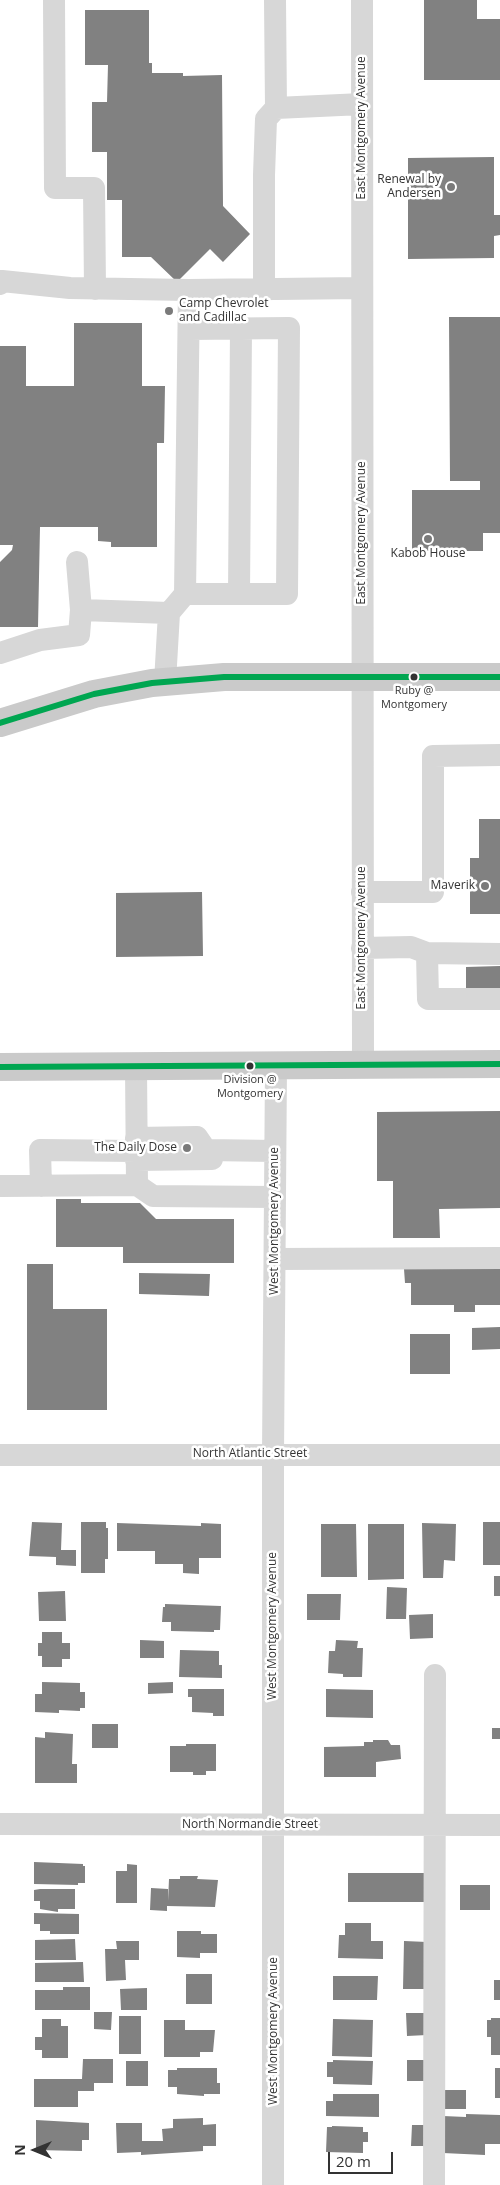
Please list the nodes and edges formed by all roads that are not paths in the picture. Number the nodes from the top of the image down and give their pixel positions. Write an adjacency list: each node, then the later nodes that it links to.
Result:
1 (54, 0): 8 (street)
2 (275, 0): 5 (street)
3 (362, 0): 4 (street, East Montgomery Avenue)
4 (362, 104): 5 (street); 7 (street, East Montgomery Avenue)
5 (276, 108): 9 (street)
6 (1, 282): 8 (street)
7 (362, 288): 9 (street); 19 (street, East Montgomery Avenue)
8 (96, 289): 10 (street)
9 (264, 289): 10 (street)
10 (189, 290): 12 (street)
11 (241, 328): 12 (street); 15 (street); 15 (street)
12 (189, 329): 14 (street)
13 (77, 562): 16 (street)
14 (185, 594): 15 (street); 17 (street)
15 (238, 594)
16 (81, 610): 17 (street); 18 (street)
17 (169, 613): 21 (street)
18 (0, 653)
19 (363, 676): 20 (main road); 21 (main road); 24 (street, East Montgomery Avenue)
20 (500, 677)
21 (165, 682): 22 (main road)
22 (0, 723)
23 (500, 755): 24 (street)
24 (362, 892): 25 (street, East Montgomery Avenue)
25 (362, 948): 26 (street); 32 (street, East Montgomery Avenue)
26 (437, 953): 27 (street); 28 (street); 29 (street)
27 (500, 954)
28 (500, 962)
29 (500, 999)
30 (500, 1064): 32 (main road)
31 (276, 1066): 32 (main road); 34 (main road); 36 (street, West Montgomery Avenue)
32 (363, 1066)
33 (0, 1067): 34 (main road)
34 (136, 1067): 35 (street)
35 (136, 1150): 36 (street); 37 (street); 39 (street)
36 (275, 1151): 40 (street, West Montgomery Avenue)
37 (137, 1185): 39 (street); 40 (street)
38 (0, 1186): 39 (street)
39 (41, 1186)
40 (275, 1196): 41 (street, West Montgomery Avenue)
41 (275, 1258): 42 (street); 43 (street, West Montgomery Avenue)
42 (500, 1258)
43 (273, 1454): 44 (street, North Atlantic Street); 45 (street, North Atlantic Street); 49 (street, West Montgomery Avenue)
44 (0, 1455)
45 (500, 1456)
46 (435, 1675): 50 (street)
47 (0, 1824): 49 (street, North Normandie Street)
48 (500, 1825): 50 (street, North Normandie Street)
49 (274, 1826): 50 (street, North Normandie Street); 51 (street, West Montgomery Avenue)
50 (434, 1826): 52 (street)
51 (273, 2185)
52 (434, 2185)

